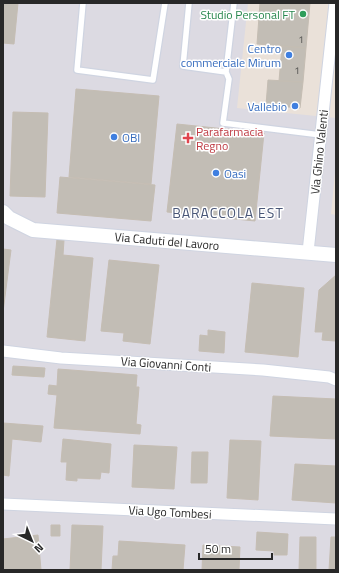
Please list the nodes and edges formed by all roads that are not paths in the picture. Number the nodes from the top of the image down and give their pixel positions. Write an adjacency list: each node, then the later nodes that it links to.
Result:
1 (83, 3): 2 (lane)
2 (165, 3)
3 (189, 3): 6 (lane)
4 (234, 3): 6 (lane)
5 (335, 3): 7 (street, Via Ghino Valenti)
6 (226, 72): 7 (lane)
7 (321, 135): 9 (street, Via Ghino Valenti)
8 (3, 212): 9 (street, Via Caduti del Lavoro)
9 (308, 252): 10 (street, Via Caduti del Lavoro)
10 (336, 255)
11 (3, 351): 12 (street, Via Giovanni Conti)
12 (334, 378)
13 (3, 504): 14 (street, Via Ugo Tombesi)
14 (336, 520)

